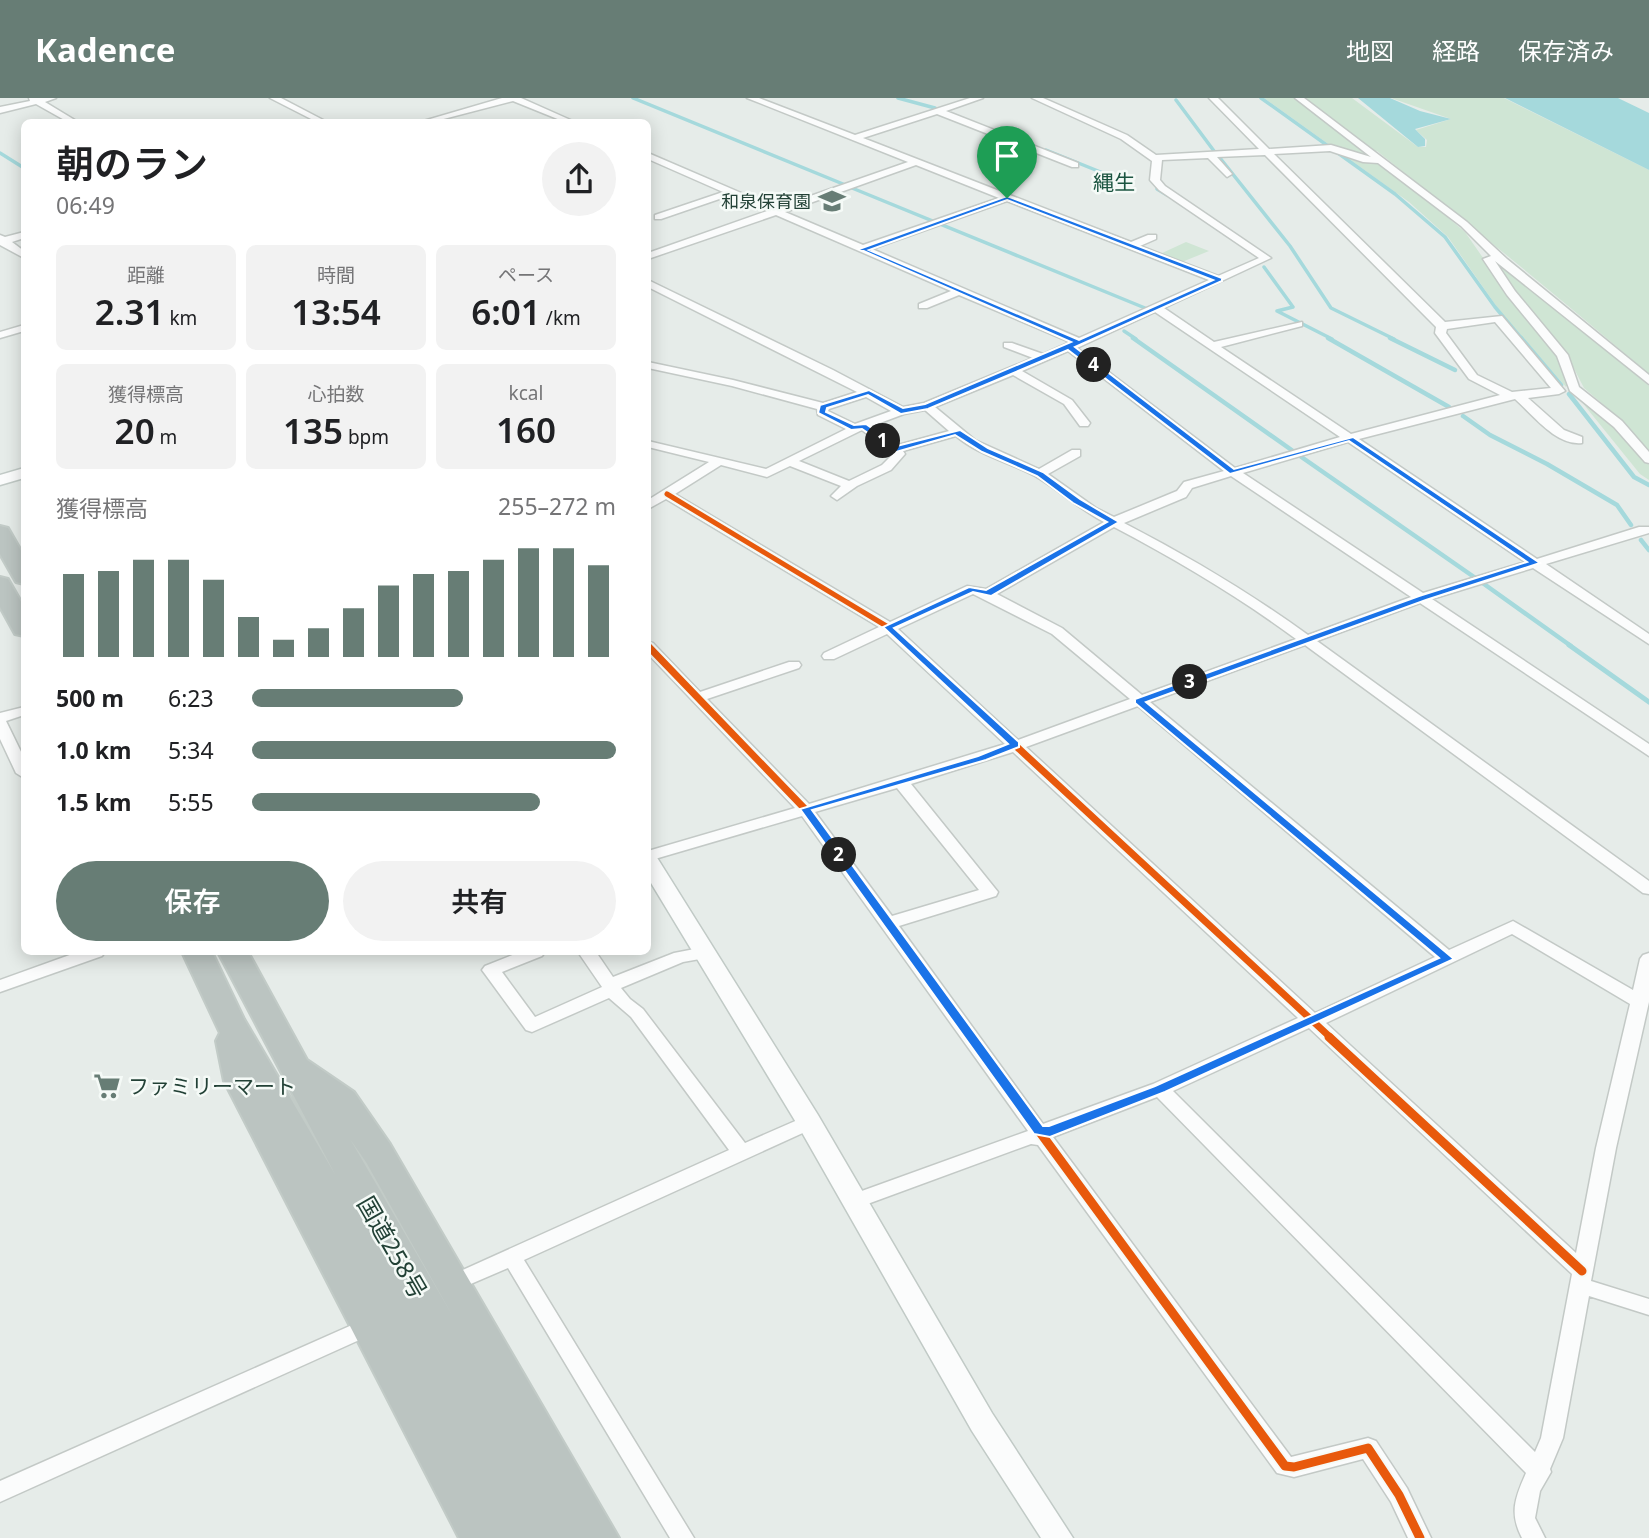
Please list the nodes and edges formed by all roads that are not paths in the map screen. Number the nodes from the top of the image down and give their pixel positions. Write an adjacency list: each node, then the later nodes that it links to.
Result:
1 (51, 98): 9 (street)
2 (274, 98): 13 (street)
3 (513, 98): 14 (street); 15 (street)
4 (751, 98): 16 (street)
5 (979, 98): 11 (street)
6 (1035, 98): 20 (street)
7 (1213, 98): 17 (street)
8 (1299, 98): 21 (street)
9 (34, 100): 10 (street); 12 (street)
10 (0, 110)
11 (937, 111): 16 (street); 23 (street)
12 (69, 119)
13 (317, 119)
14 (435, 119)
15 (563, 119)
16 (855, 138): 22 (street)
17 (1268, 152): 19 (street); 21 (street); 45 (street)
18 (651, 157): 25 (street)
19 (1212, 157): 20 (street); 24 (street)
20 (1156, 158): 39 (street)
21 (1381, 160): 38 (street)
22 (916, 162): 26 (street); 27 (street)
23 (1075, 165)
24 (1227, 174)
25 (731, 192): 27 (street); 28 (street)
26 (1007, 198): 30 (street); 35 (street)
27 (775, 211): 35 (street); 37 (street)
28 (657, 217)
29 (1114, 224): 30 (street)
30 (1095, 231): 34 (street)
31 (21, 236): 33 (street)
32 (1152, 237): 34 (street)
33 (1, 240): 36 (street)
34 (1131, 246): 39 (street)
35 (863, 249): 41 (street)
36 (21, 253)
37 (651, 255)
38 (1499, 257): 54 (street); 55 (street)
39 (1219, 280): 43 (street)
40 (651, 284): 57 (street)
41 (958, 291): 42 (street); 49 (street)
42 (923, 306)
43 (1156, 308): 49 (street); 50 (street)
44 (1298, 324): 50 (street)
45 (1442, 326): 56 (street); 58 (street)
46 (21, 329): 47 (street)
47 (0, 335)
48 (1008, 345): 51 (street)
49 (1073, 345): 51 (street); 73 (street)
50 (1212, 346): 65 (street)
51 (1043, 358): 53 (street)
52 (651, 366): 59 (street)
53 (1013, 370): 60 (street); 62 (street)
54 (1649, 381)
55 (1574, 389): 56 (street); 70 (street)
56 (1559, 391): 58 (street)
57 (869, 392): 59 (street); 61 (street)
58 (1514, 396): 65 (street); 66 (street)
59 (823, 407): 63 (street)
60 (928, 407): 61 (street); 64 (street)
61 (901, 411): 63 (street)
62 (1084, 423)
63 (858, 427): 68 (street); 72 (street)
64 (957, 432): 68 (street); 75 (street)
65 (1350, 438): 73 (street); 84 (street)
66 (1578, 440)
67 (651, 445): 71 (street)
68 (896, 449): 77 (street)
69 (1076, 453): 75 (street)
70 (1649, 459)
71 (721, 460): 72 (street); 78 (street)
72 (790, 462): 77 (street)
73 (1233, 472): 81 (street); 88 (street)
74 (21, 474): 76 (street)
75 (1040, 474): 81 (street)
76 (0, 480)
77 (847, 484): 79 (street)
78 (667, 494): 80 (street); 90 (street)
79 (836, 496)
80 (651, 503)
81 (1114, 522): 87 (street); 91 (street)
82 (1644, 530): 84 (street)
83 (0, 533): 85 (highway)
84 (1535, 563): 88 (street); 92 (street)
85 (21, 572)
86 (0, 584): 89 (highway)
87 (987, 594): 90 (street); 97 (street)
88 (1422, 598): 91 (street); 101 (street)
89 (21, 623)
90 (888, 627): 94 (street); 100 (street)
91 (1309, 640): 97 (street); 107 (street)
92 (1649, 640)
93 (651, 649): 96 (street)
94 (829, 656)
95 (794, 665): 96 (street)
96 (697, 698): 104 (street)
97 (1139, 701): 100 (street); 115 (street)
98 (21, 712): 99 (street)
99 (0, 721): 102 (street)
100 (1015, 745): 103 (street); 121 (street)
101 (1649, 751)
102 (21, 766)
103 (901, 781): 104 (street); 108 (street)
104 (805, 809): 105 (street); 108 (street)
105 (651, 857)
106 (651, 863): 109 (street)
107 (1649, 889)
108 (889, 923): 125 (street)
109 (705, 953): 118 (street); 124 (street)
110 (88, 955): 117 (street)
111 (198, 955): 120 (highway, 国道258号)
112 (235, 955): 122 (highway, 国道258号)
113 (528, 955): 118 (street)
114 (588, 955): 118 (street)
115 (1448, 959): 119 (street); 121 (street)
116 (1649, 959): 119 (street)
117 (0, 986)
118 (612, 987): 126 (street)
119 (1640, 1002): 129 (street)
120 (228, 1019): 132 (highway); 136 (highway, 国道258号)
121 (1313, 1020): 123 (street); 129 (street)
122 (293, 1064): 130 (highway); 137 (highway, 国道258号)
123 (1160, 1089): 125 (street); 133 (street)
124 (809, 1122): 126 (street); 127 (street)
125 (1042, 1134): 127 (street); 141 (street)
126 (741, 1152): 128 (street)
127 (855, 1200): 140 (street)
128 (512, 1257): 130 (street); 139 (street)
129 (1581, 1278): 131 (street); 133 (street)
130 (452, 1284): 138 (highway)
131 (1649, 1307)
132 (370, 1326): 134 (street); 135 (highway)
133 (1540, 1472): 142 (street)
134 (0, 1492)
135 (480, 1538)
136 (518, 1538)
137 (560, 1538)
138 (599, 1538)
139 (683, 1538)
140 (1058, 1538)
141 (1420, 1538)
142 (1534, 1538)

